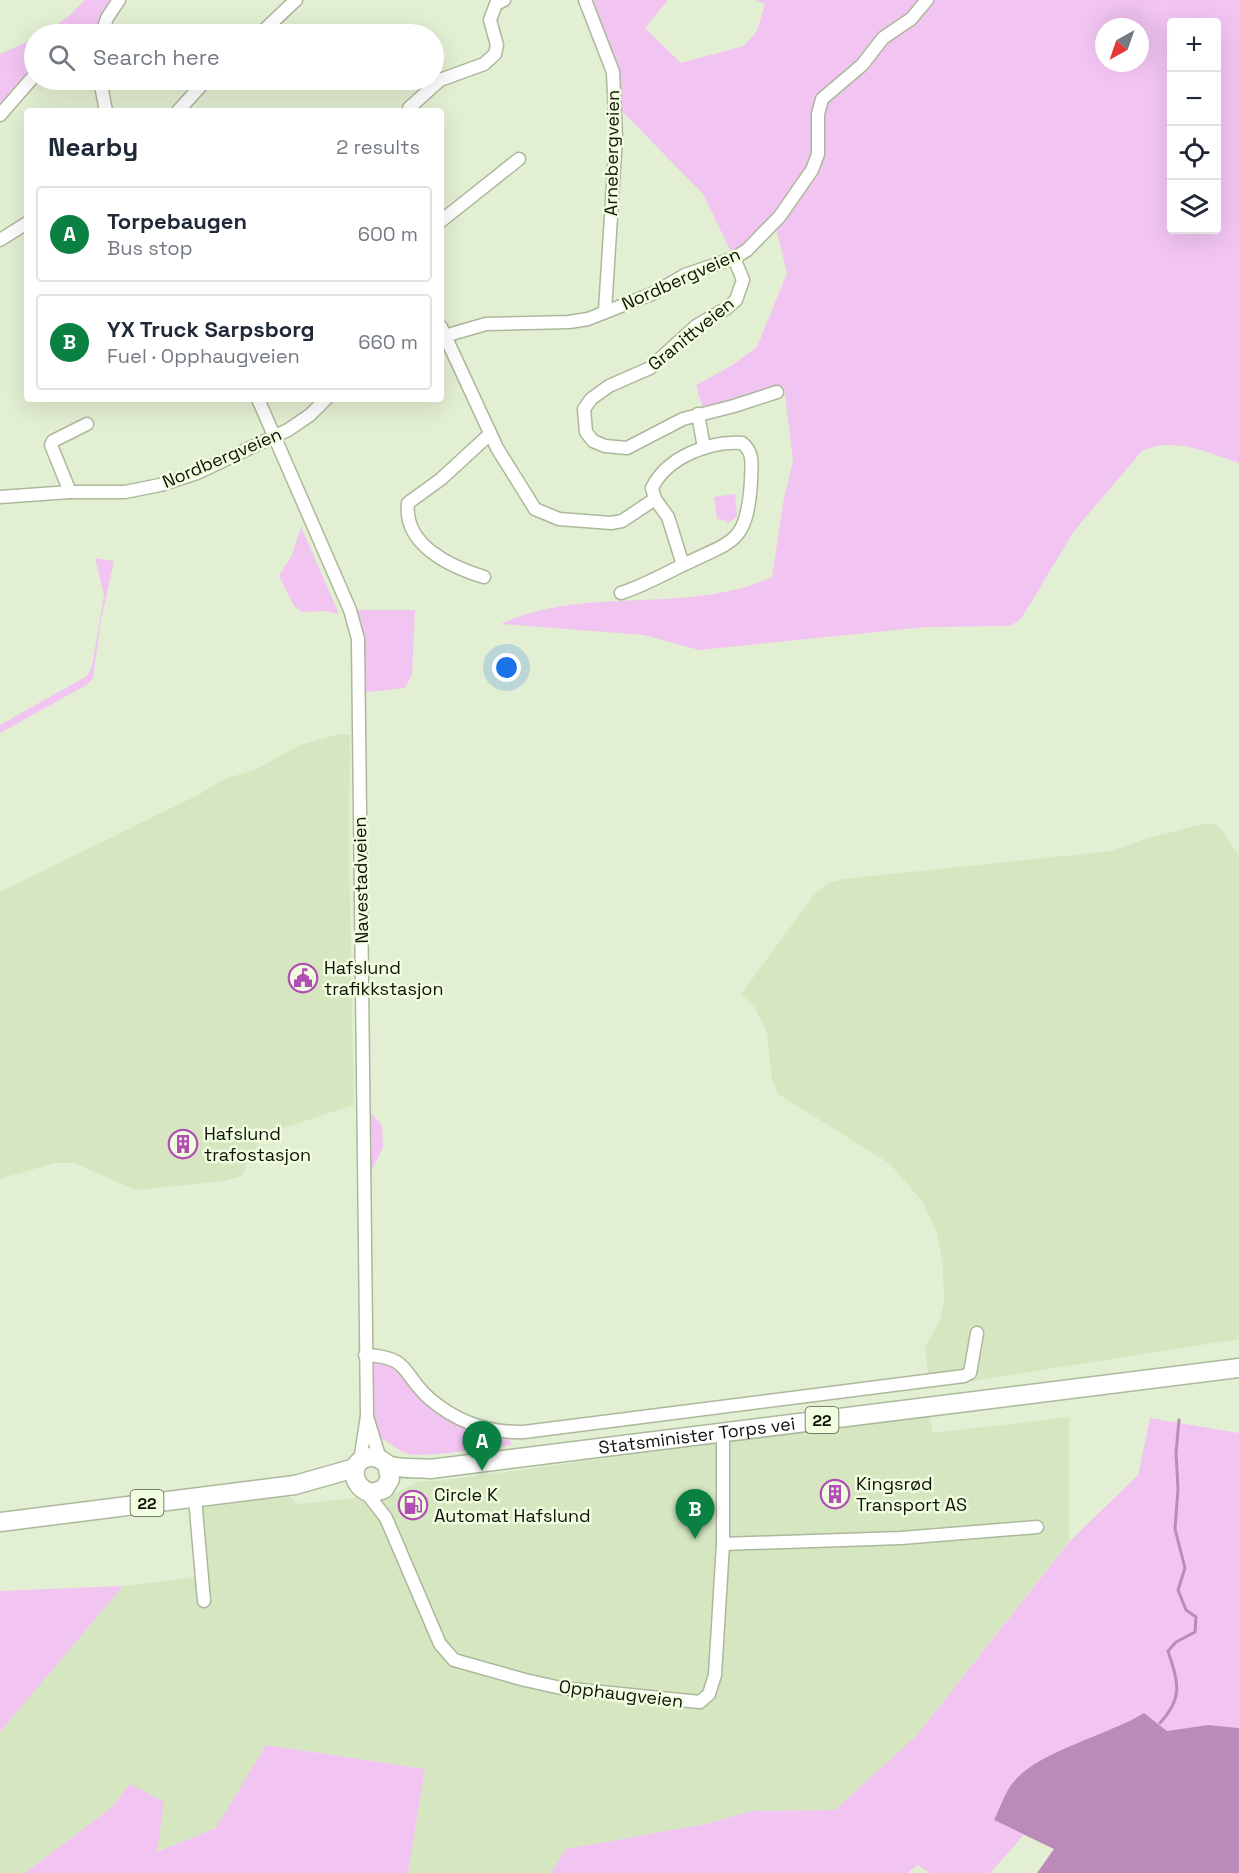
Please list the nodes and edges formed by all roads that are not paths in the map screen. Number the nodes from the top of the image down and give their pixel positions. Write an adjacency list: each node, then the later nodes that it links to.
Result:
1 (119, 0): 6 (street)
2 (297, 0): 7 (street)
3 (504, 0): 8 (street)
4 (585, 0): 22 (street, Arnebergveien)
5 (927, 0): 21 (street, Nordbergveien)
6 (104, 24)
7 (271, 24)
8 (444, 79)
9 (24, 87): 16 (street)
10 (102, 90): 13 (street)
11 (197, 90): 14 (street)
12 (429, 90): 15 (street)
13 (105, 108)
14 (181, 108)
15 (409, 108)
16 (0, 115)
17 (519, 159): 18 (street)
18 (444, 219)
19 (24, 225): 20 (street)
20 (0, 240)
21 (734, 258): 22 (street, Nordbergveien); 28 (street, Granittveien)
22 (605, 311): 23 (street, Nordbergveien)
23 (444, 333)
24 (444, 335): 30 (street)
25 (777, 392): 28 (street, Granittveien)
26 (259, 402): 31 (street, Navestadveien)
27 (323, 402): 31 (street, Nordbergveien)
28 (698, 414): 32 (street)
29 (87, 424): 33 (street)
30 (490, 434): 35 (street); 37 (street)
31 (274, 436): 33 (street, Nordbergveien); 40 (street, Navestadveien)
32 (704, 448): 35 (street); 36 (street)
33 (70, 492): 34 (street, Nordbergveien)
34 (0, 497)
35 (655, 499): 36 (street)
36 (683, 565): 38 (street)
37 (484, 577)
38 (621, 593)
39 (977, 1333): 40 (street)
40 (365, 1355): 42 (street, Navestadveien)
41 (1239, 1368): 43 (highway, Statsminister Torps vei / 22)
42 (367, 1416): 44 (street, Navestadveien); 45 (street, Navestadveien)
43 (723, 1432): 46 (highway, Statsminister Torps vei / 22); 53 (street, Opphaugveien)
44 (383, 1462): 45 (highway, 22); 46 (highway, Statsminister Torps vei / 22); 48 (highway)
45 (358, 1465): 47 (highway, Statsminister Torps vei / 22); 48 (highway)
46 (430, 1469): 48 (highway, Statsminister Torps vei / 22)
47 (295, 1485): 48 (highway, Statsminister Torps vei / 22); 49 (highway, Statsminister Torps vei / 22)
48 (374, 1488): 50 (street); 50 (street)
49 (195, 1498): 51 (highway, Statsminister Torps vei / 22); 54 (street)
50 (386, 1518): 53 (street, Opphaugveien)
51 (0, 1522)
52 (1036, 1527): 53 (street)
53 (723, 1544)
54 (204, 1601)

